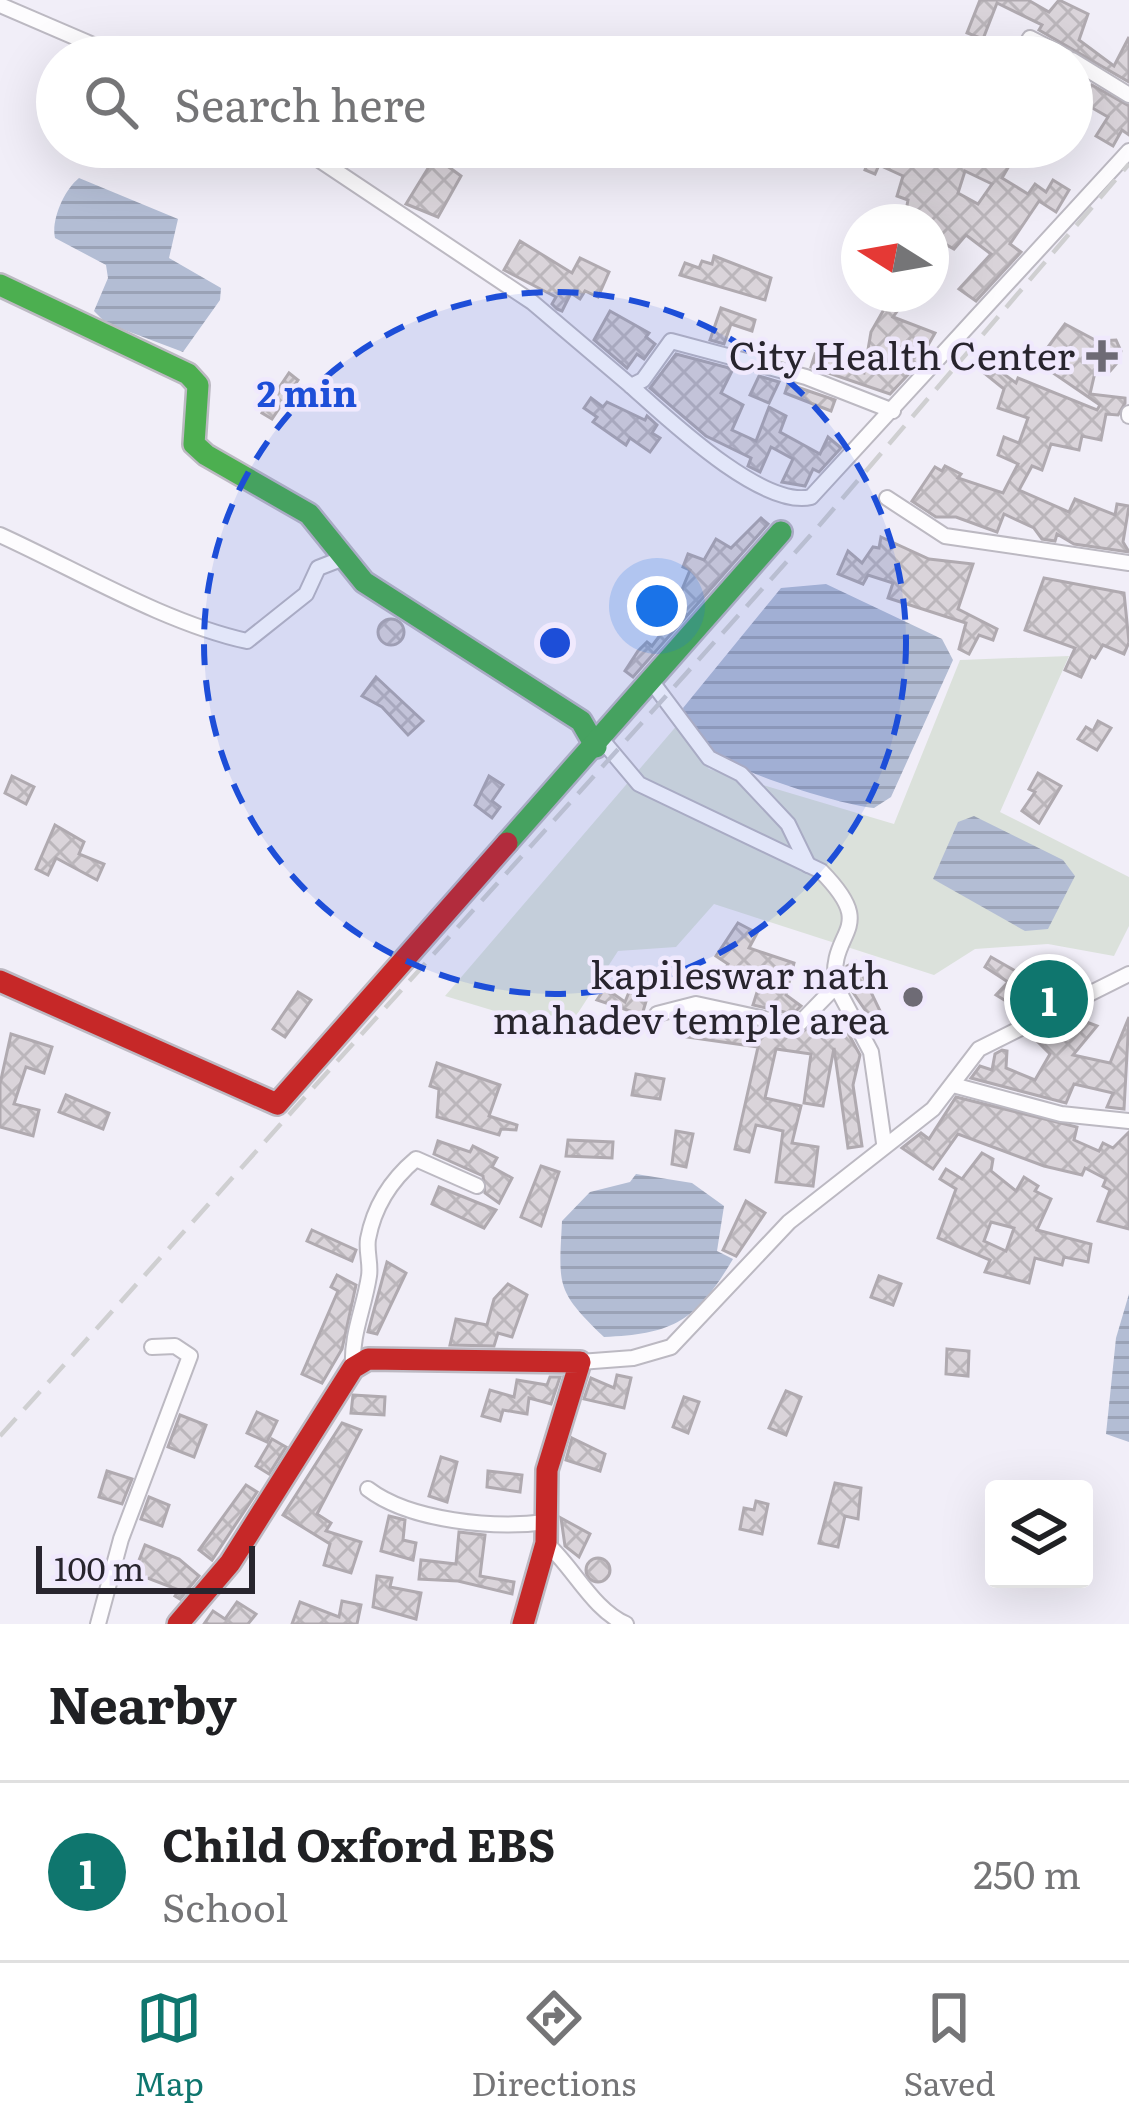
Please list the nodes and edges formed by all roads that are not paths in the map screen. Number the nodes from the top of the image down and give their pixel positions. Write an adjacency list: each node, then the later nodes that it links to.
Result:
1 (0, 5): 2 (street)
2 (72, 36)
3 (1093, 73): 4 (street)
4 (1129, 95)
5 (1129, 151): 9 (street)
6 (331, 168): 8 (street)
7 (0, 285): 13 (street)
8 (632, 386): 9 (street); 9 (street)
9 (893, 411)
10 (887, 498): 14 (street)
11 (781, 532): 15 (street)
12 (0, 536): 13 (street)
13 (340, 559): 16 (street)
14 (1129, 562)
15 (652, 682): 16 (street); 17 (street)
16 (599, 744): 17 (street); 19 (street)
17 (808, 865): 20 (street)
18 (1129, 974): 22 (street)
19 (0, 981)
20 (836, 986): 21 (street); 24 (street)
21 (657, 1014)
22 (953, 1084): 23 (street); 24 (street)
23 (1129, 1121)
24 (884, 1143): 27 (street)
25 (478, 1186): 28 (street)
26 (152, 1347): 31 (street)
27 (580, 1362): 28 (street); 30 (street)
28 (353, 1368): 32 (street)
29 (368, 1490): 30 (street)
30 (546, 1532): 33 (street); 34 (street)
31 (98, 1624)
32 (178, 1624)
33 (523, 1624)
34 (626, 1624)

